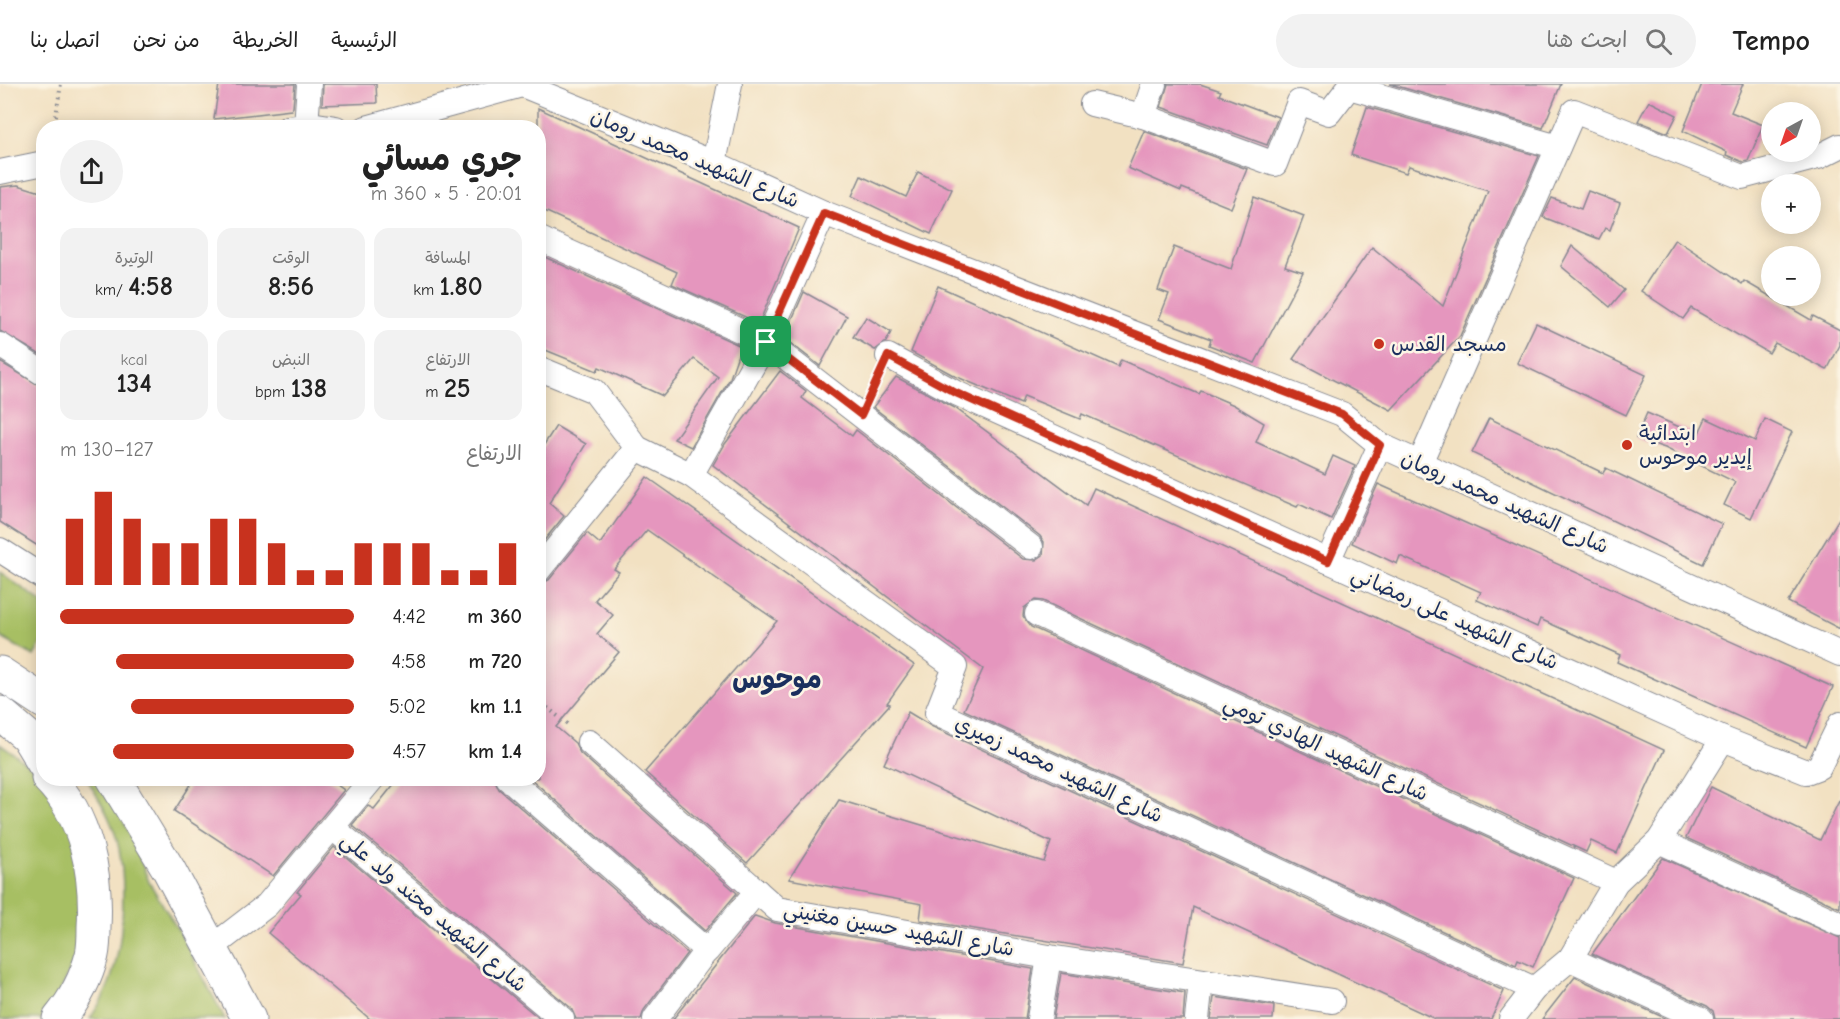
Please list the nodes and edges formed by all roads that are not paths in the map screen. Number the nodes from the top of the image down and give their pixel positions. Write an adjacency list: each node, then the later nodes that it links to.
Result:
1 (309, 84): 6 (street)
2 (730, 84): 10 (street)
3 (1154, 84): 5 (street)
4 (1092, 104): 5 (street)
5 (1143, 116): 9 (street)
6 (299, 120)
7 (395, 120): 10 (street, شارع الشهيد محمد رومان)
8 (1840, 146): 9 (street)
9 (1558, 147): 22 (street)
10 (714, 163): 13 (street, شارع الشهيد محمد رومان)
11 (36, 165): 12 (street)
12 (0, 172)
13 (824, 213): 15 (street); 20 (street, شارع الشهيد محمد رومان)
14 (546, 242): 15 (street)
15 (766, 342): 23 (street); 24 (street)
16 (0, 345): 18 (street)
17 (888, 356): 27 (street, شارع الشهيد على رمضاني)
18 (36, 369)
19 (546, 371): 21 (street, شارع الشهيد محمد زميري)
20 (1380, 445): 22 (street, شارع الشهيد محمد رومان); 27 (street)
21 (637, 448): 23 (street, شارع الشهيد محمد زميري); 26 (street)
22 (1420, 463): 30 (street, شارع الشهيد محمد رومان)
23 (691, 475): 54 (street, شارع الشهيد محمد زميري)
24 (1031, 547)
25 (0, 550): 28 (street)
26 (546, 561)
27 (1328, 561): 36 (street, شارع الشهيد على رمضاني)
28 (36, 573)
29 (1037, 614): 46 (street, شارع الشهيد الهادي تومي)
30 (1840, 654)
31 (0, 673): 32 (highway)
32 (36, 697)
33 (0, 713): 38 (highway)
34 (1840, 724): 36 (street, شارع الشهيد على رمضاني)
35 (0, 737): 39 (highway)
36 (1724, 739): 45 (street)
37 (589, 742): 47 (street, شارع الشهيد حسين مغنيني)
38 (36, 752)
39 (36, 764)
40 (55, 786): 56 (highway)
41 (118, 786): 49 (highway)
42 (359, 786): 44 (street)
43 (517, 786): 50 (street)
44 (333, 828): 49 (street); 58 (street, شارع الشهيد محند ولد علي)
45 (1659, 841): 46 (street); 48 (street)
46 (1616, 882): 52 (street)
47 (757, 891): 50 (street); 51 (street, شارع الشهيد حسين مغنيني)
48 (1840, 924)
49 (210, 948): 57 (highway)
50 (706, 951): 59 (street)
51 (1049, 957): 53 (street, شارع الشهيد حسين مغنيني); 60 (street)
52 (1570, 960): 54 (street); 63 (street)
53 (1202, 981): 55 (street, شارع الشهيد حسين مغنيني); 61 (street)
54 (1534, 989): 62 (street)
55 (1332, 1001)
56 (59, 1019)
57 (249, 1019)
58 (562, 1019)
59 (655, 1019)
60 (1039, 1019)
61 (1197, 1019)
62 (1511, 1019)
63 (1701, 1019)

